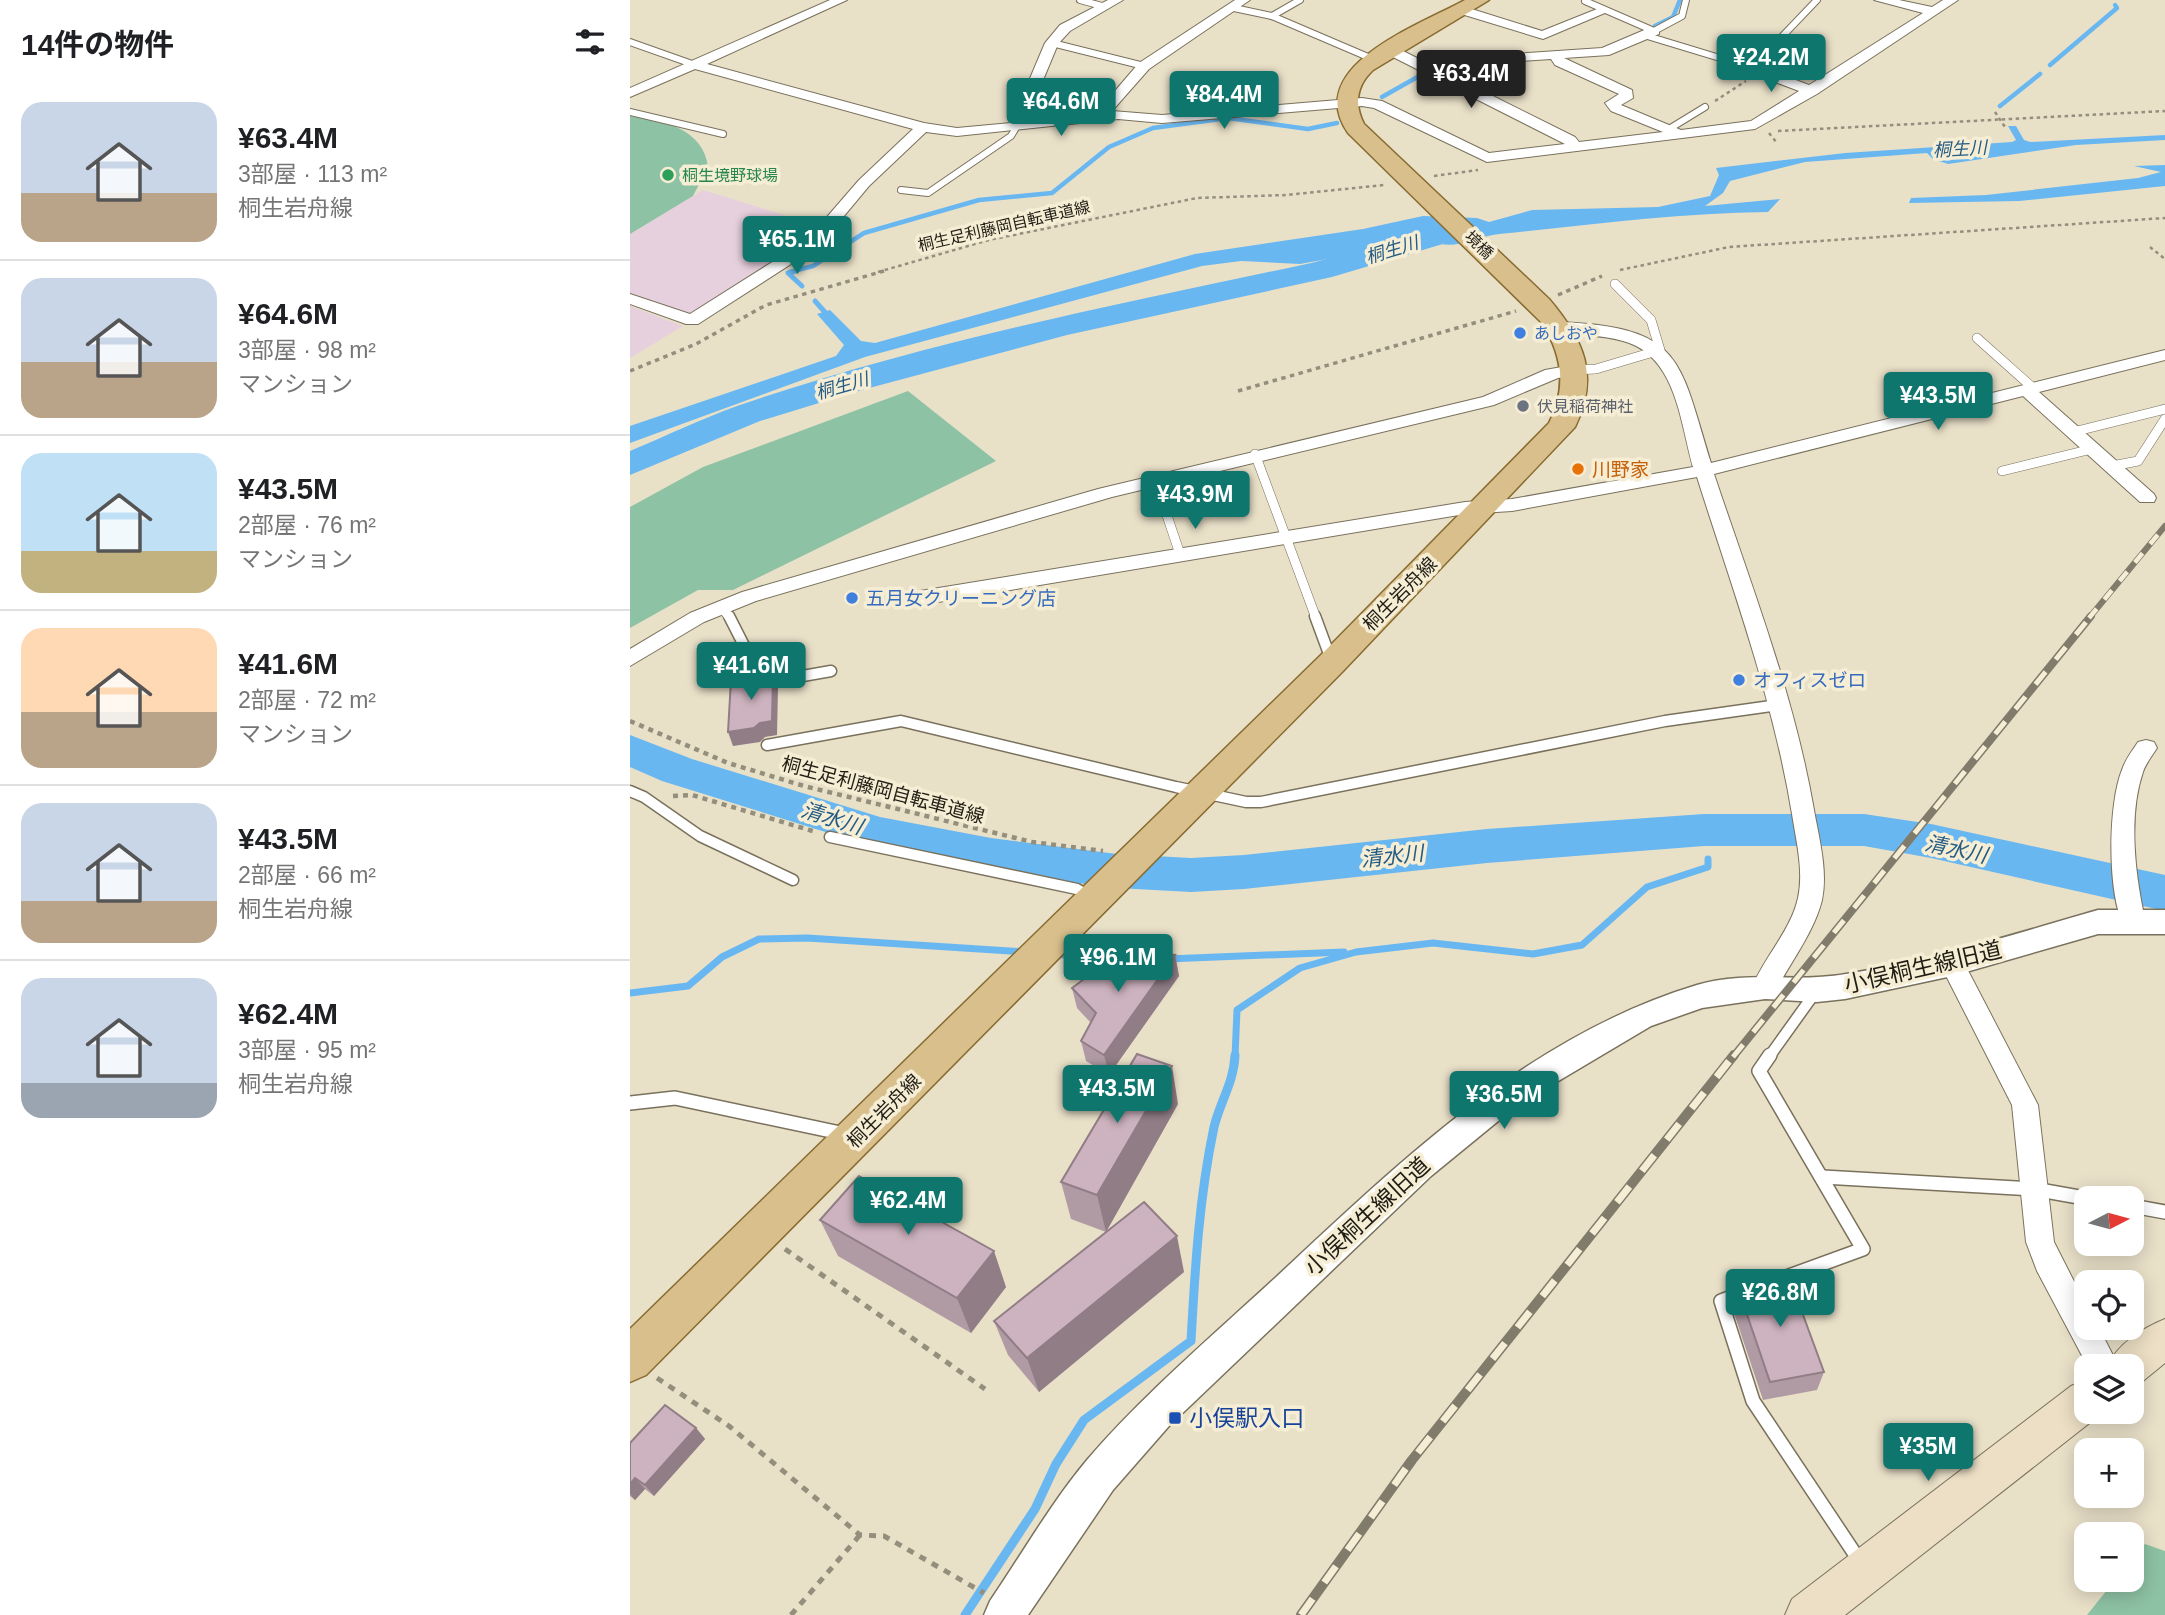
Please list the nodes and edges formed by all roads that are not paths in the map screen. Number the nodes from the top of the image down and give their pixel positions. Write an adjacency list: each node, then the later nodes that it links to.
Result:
1 (841, 0): 22 (street)
2 (1080, 0): 12 (lane)
3 (1116, 0): 12 (street)
4 (1300, 0): 15 (lane)
5 (1686, 0): 16 (lane)
6 (1816, 0): 24 (lane)
7 (1880, 0): 14 (street)
8 (1952, 0): 14 (street)
9 (1585, 1): 13 (lane)
10 (1239, 4): 15 (lane); 23 (street)
11 (1470, 5): 13 (street); 19 (main road)
12 (1102, 6): 18 (street)
13 (1606, 10): 16 (lane)
14 (1934, 11): 26 (street)
15 (1272, 16): 19 (lane)
16 (1649, 33): 20 (street); 24 (lane)
17 (630, 42): 22 (lane)
18 (1052, 43): 23 (lane); 32 (street)
19 (1384, 56): 25 (street); 28 (main road)
20 (1556, 56): 21 (street); 34 (street)
21 (1489, 59): 25 (lane)
22 (695, 65): 27 (street); 33 (street)
23 (1144, 66): 31 (street)
24 (1752, 68): 26 (street)
25 (1437, 73): 36 (street)
26 (1812, 91): 34 (street)
27 (630, 93)
28 (1345, 102): 31 (street); 36 (street); 40 (main road, 境橋)
29 (1705, 107): 34 (lane)
30 (630, 112): 35 (lane)
31 (1101, 116): 32 (street)
32 (1017, 126): 33 (street); 37 (lane)
33 (923, 127): 39 (street)
34 (1673, 131): 36 (street)
35 (723, 134)
36 (1573, 145)
37 (901, 190)
38 (1615, 284): 42 (lane)
39 (630, 299)
40 (1542, 310): 42 (street); 44 (main road, 桐生岩舟線)
41 (1977, 338): 45 (lane)
42 (1660, 351): 44 (lane); 52 (street)
43 (2165, 355): 45 (street)
44 (1573, 370): 50 (street); 56 (main road, 桐生岩舟線)
45 (2030, 389): 48 (street); 52 (street)
46 (2165, 409): 48 (lane)
47 (2165, 419): 51 (lane)
48 (2073, 432): 49 (street)
49 (2092, 449): 51 (street); 53 (lane)
50 (1255, 454): 54 (street); 57 (lane)
51 (2112, 466): 55 (street)
52 (1703, 470): 56 (street); 64 (street)
53 (2002, 471)
54 (1155, 481): 58 (lane); 60 (street)
55 (2147, 498)
56 (1486, 507): 57 (street); 62 (main road, 桐生岩舟線)
57 (1286, 536): 58 (street); 62 (lane)
58 (1180, 554): 59 (street)
59 (908, 600)
60 (721, 607): 61 (street); 63 (lane)
61 (630, 659)
62 (1332, 663): 68 (main road, 桐生岩舟線)
63 (831, 671)
64 (1778, 705): 68 (lane); 69 (street)
65 (767, 745): 68 (lane)
66 (2146, 748): 73 (street)
67 (630, 791): 71 (lane)
68 (1200, 792): 72 (main road, 桐生岩舟線)
69 (1804, 816): 75 (street)
70 (830, 837): 72 (lane)
71 (793, 880)
72 (1099, 893): 78 (main road, 桐生岩舟線)
73 (2142, 915): 74 (street, 小俣桐生線旧道)
74 (1952, 964): 76 (street, 小俣桐生線旧道); 80 (street)
75 (1765, 987): 76 (street, 小俣桐生線旧道); 90 (street, 小俣桐生線旧道)
76 (1817, 990): 79 (lane)
77 (630, 1103): 78 (lane)
78 (858, 1137): 87 (main road, 桐生岩舟線)
79 (1823, 1177): 80 (lane); 89 (lane)
80 (2034, 1189): 81 (lane); 85 (street)
81 (2074, 1196)
82 (2144, 1208): 83 (lane)
83 (2165, 1212)
84 (2165, 1338): 86 (main road)
85 (2097, 1354)
86 (2144, 1354)
87 (641, 1368)
88 (2074, 1408): 89 (main road)
89 (1866, 1572): 91 (main road)
90 (1006, 1613)
91 (1808, 1615)

